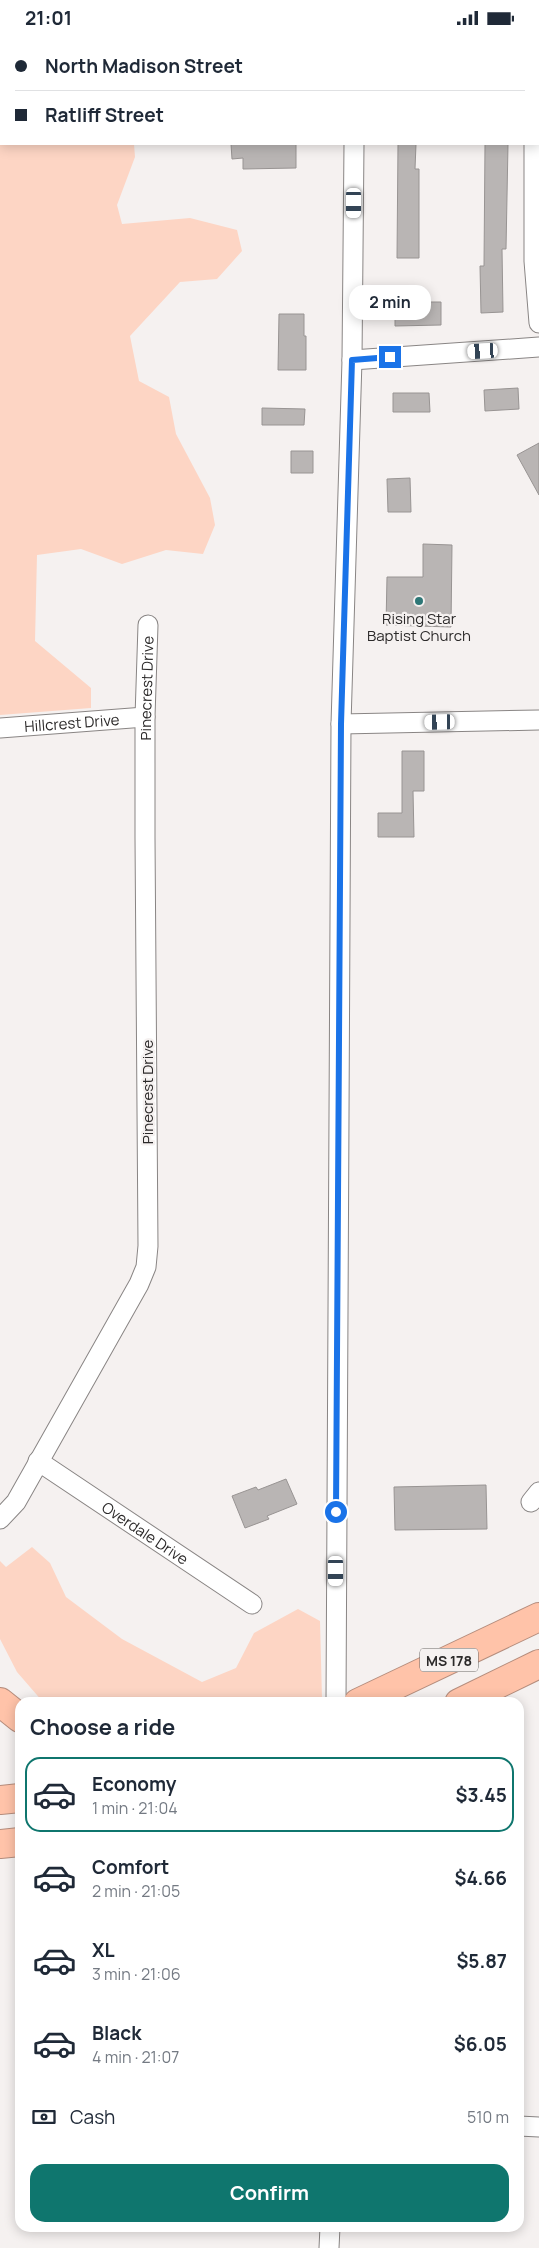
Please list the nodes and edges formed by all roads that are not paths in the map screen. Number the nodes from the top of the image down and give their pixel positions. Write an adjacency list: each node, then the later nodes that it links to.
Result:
1 (354, 145): 5 (street)
2 (534, 145): 3 (street)
3 (539, 323)
4 (539, 347): 5 (street)
5 (352, 360): 9 (street)
6 (148, 625): 7 (street, Pinecrest Drive)
7 (145, 717): 10 (street, Hillcrest Drive); 11 (street, Pinecrest Drive)
8 (539, 720): 9 (street)
9 (341, 724): 16 (street)
10 (0, 727)
11 (38, 1461): 12 (street, Pinecrest Drive); 13 (street, Overdale Drive)
12 (0, 1519)
13 (252, 1604)
14 (539, 1617): 17 (highway, MS 178)
15 (539, 1664): 18 (highway, MS 178)
16 (336, 1697)
17 (371, 1697)
18 (471, 1697)
19 (0, 1702): 20 (highway)
20 (15, 1714)
21 (15, 1798): 22 (highway)
22 (0, 1800)
23 (524, 2126): 24 (street)
24 (539, 2127)
25 (330, 2232): 26 (street)
26 (329, 2248)

